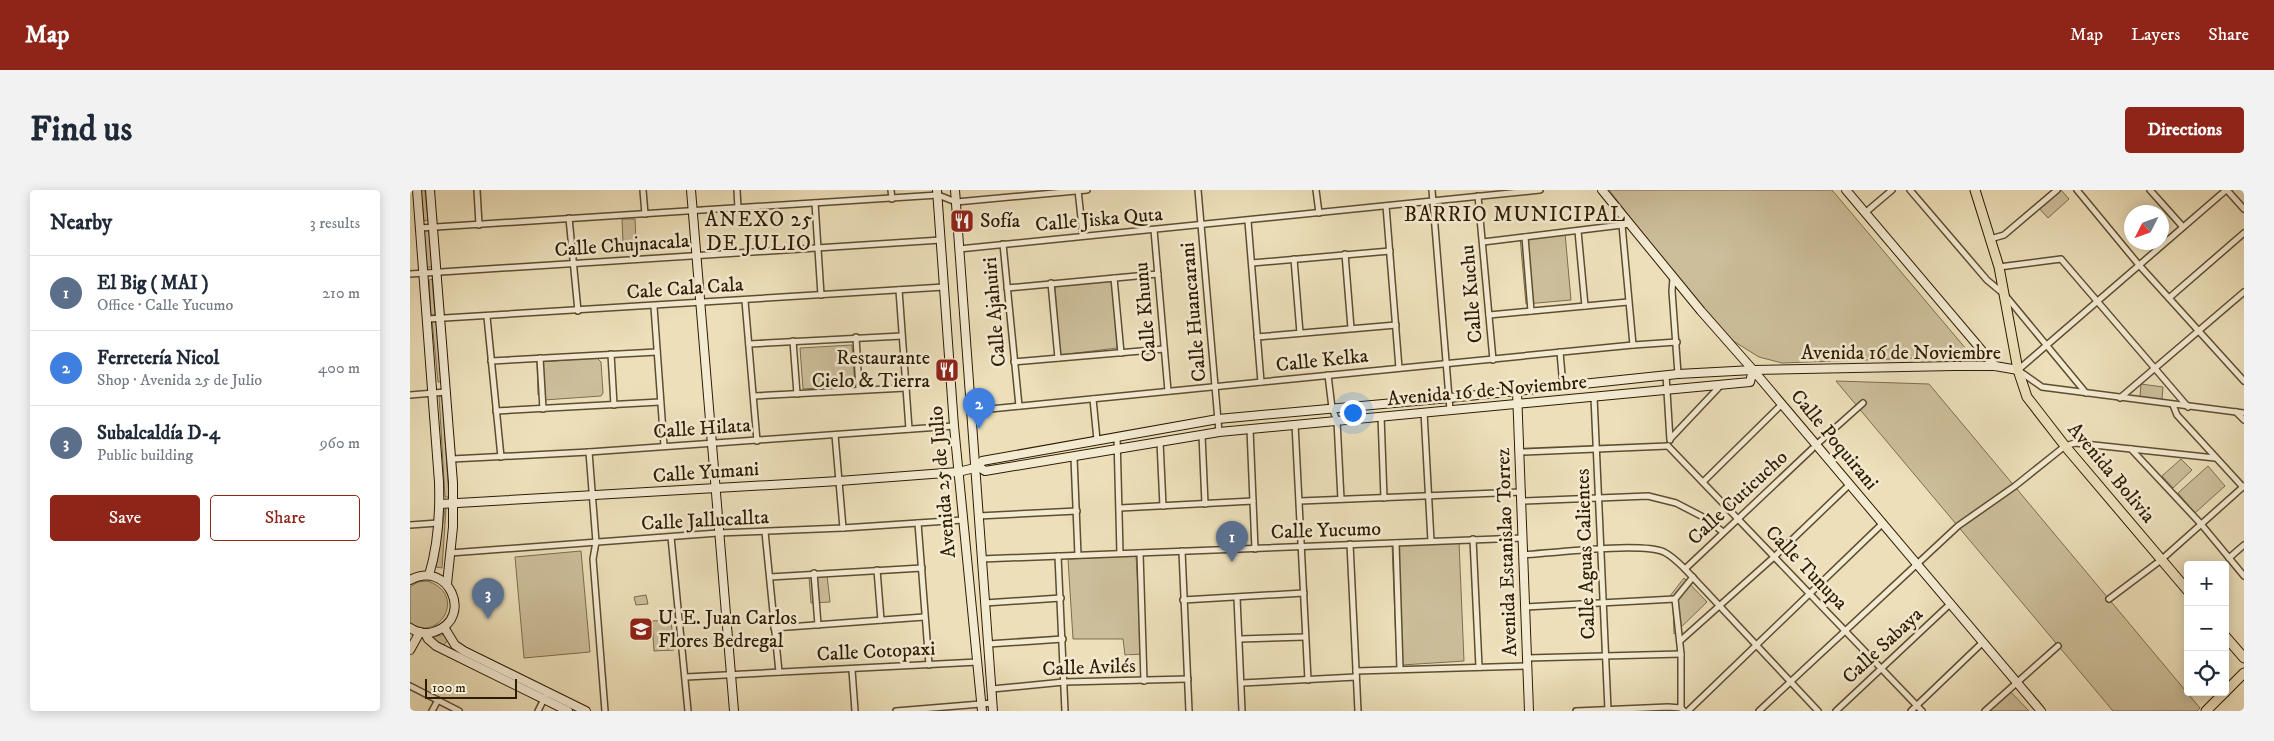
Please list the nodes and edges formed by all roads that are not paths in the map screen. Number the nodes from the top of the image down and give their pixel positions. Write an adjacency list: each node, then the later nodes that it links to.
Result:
1 (417, 190): 44 (street)
2 (430, 190): 42 (street)
3 (477, 190): 39 (street)
4 (643, 190): 36 (street)
5 (691, 190): 33 (street)
6 (737, 190): 31 (street)
7 (891, 190): 26 (street)
8 (955, 190): 28 (street, Avenida 25 de Julio)
9 (1078, 190): 10 (street); 28 (street); 48 (street)
10 (1086, 190)
11 (1198, 190): 40 (street, Calle Huancarani)
12 (1316, 190): 35 (street)
13 (1432, 190): 27 (street)
14 (1540, 190): 25 (street, Calle Jiska Quta)
15 (1602, 190): 41 (street, Calle Poquirani)
16 (1846, 190): 34 (street)
17 (1892, 190): 34 (street)
18 (1910, 190): 76 (street)
19 (1975, 190): 50 (main road, Avenida Bolivia)
20 (2058, 190): 50 (street)
21 (2077, 190): 62 (street)
22 (2150, 190): 43 (street)
23 (2226, 190): 32 (street); 43 (street)
24 (937, 193): 26 (street); 28 (street); 51 (street, Avenida 25 de Julio)
25 (1478, 196): 27 (street, Calle Jiska Quta); 52 (street, Calle Kuchu)
26 (892, 199): 29 (street)
27 (1433, 201): 30 (street, Calle Jiska Quta); 112 (street)
28 (956, 202): 55 (street, Avenida 25 de Julio)
29 (815, 203): 31 (street); 54 (street)
30 (1386, 206): 35 (street, Calle Jiska Quta); 56 (street)
31 (738, 208): 33 (street)
32 (2244, 209)
33 (693, 211): 36 (street); 58 (street)
34 (1866, 212): 113 (street)
35 (1319, 213): 38 (street, Calle Jiska Quta)
36 (645, 214): 37 (street)
37 (569, 218): 39 (street); 61 (street)
38 (1248, 220): 40 (street, Calle Jiska Quta); 60 (street)
39 (479, 225): 42 (street)
40 (1201, 225): 45 (street, Calle Jiska Quta); 124 (street, Calle Huancarani)
41 (1626, 225): 46 (street); 69 (street, Calle Poquirani); 79 (street)
42 (433, 227): 44 (street); 64 (street)
43 (2182, 227): 62 (street)
44 (420, 228): 65 (street)
45 (1154, 230): 48 (street, Calle Jiska Quta); 67 (street, Calle Khunu)
46 (1578, 231): 49 (street); 83 (street)
47 (2244, 233): 77 (street)
48 (1083, 236): 53 (street, Calle Jiska Quta)
49 (1525, 237): 52 (street); 85 (street)
50 (1990, 239): 63 (main road, Avenida Bolivia)
51 (941, 240): 54 (street, Calle Chujnacala); 71 (street, Avenida 25 de Julio)
52 (1483, 242): 86 (street, Calle Kuchu)
53 (1003, 244): 55 (street, Calle Jiska Quta); 72 (street, Calle Ajahuiri)
54 (818, 248): 58 (street, Calle Chujnacala); 75 (street)
55 (959, 249): 152 (street, Avenida 25 de Julio)
56 (1390, 251): 57 (street); 90 (street)
57 (1344, 254): 59 (street); 91 (street)
58 (696, 256): 61 (street, Calle Chujnacala); 81 (street)
59 (1294, 260): 60 (street); 93 (street)
60 (1252, 263): 96 (street)
61 (574, 264): 64 (street, Calle Chujnacala); 84 (street)
62 (2139, 265): 77 (street); 80 (street)
63 (1999, 267): 76 (main road, Avenida Bolivia); 80 (street)
64 (437, 272): 65 (street, Calle Chujnacala); 88 (street)
65 (424, 273): 66 (street, Calle Chujnacala); 89 (street)
66 (410, 274)
67 (1158, 274): 68 (street); 102 (street, Calle Khunu)
68 (1114, 278): 70 (street); 105 (street)
69 (1673, 278): 98 (street); 116 (street, Calle Poquirani)
70 (1051, 283): 72 (street); 108 (street)
71 (944, 287): 73 (street, Cale Cala Cala); 162 (street, Avenida 25 de Julio)
72 (1007, 288): 111 (street, Calle Ajahuiri)
73 (899, 290): 75 (street, Cale Cala Cala); 94 (street)
74 (2243, 294): 92 (street)
75 (821, 295): 78 (street, Cale Cala Cala)
76 (2005, 295): 101 (street); 117 (main road, Avenida Bolivia)
77 (2169, 298): 92 (street)
78 (745, 301): 81 (street, Cale Cala Cala); 99 (street)
79 (1628, 302): 83 (street); 100 (street)
80 (2097, 303): 101 (street); 114 (street)
81 (700, 304): 82 (street, Cale Cala Cala); 173 (street)
82 (654, 306): 84 (street, Cale Cala Cala); 103 (street)
83 (1585, 306): 85 (street)
84 (578, 311): 87 (street, Cale Cala Cala)
85 (1532, 311): 86 (street)
86 (1489, 315): 109 (street, Calle Kuchu)
87 (487, 317): 88 (street, Cale Cala Cala); 110 (street)
88 (441, 318): 89 (street, Cale Cala Cala); 130 (street)
89 (428, 319): 133 (street)
90 (1396, 325): 91 (street); 115 (street)
91 (1351, 328): 93 (street)
92 (2198, 331): 114 (street); 121 (street)
93 (1300, 333): 96 (street)
94 (902, 336): 95 (street); 126 (street)
95 (856, 337): 97 (street); 127 (street)
96 (1257, 337): 122 (street)
97 (793, 341): 99 (street); 134 (street)
98 (1677, 342): 100 (street, Calle Kelka); 119 (street)
99 (749, 344): 136 (street)
100 (1632, 344): 104 (street, Calle Kelka)
101 (2046, 346): 117 (street); 132 (street)
102 (1164, 349): 105 (street); 129 (street, Calle Khunu)
103 (657, 352): 106 (street); 141 (street)
104 (1560, 352): 109 (street, Calle Kelka); 125 (street)
105 (1121, 353): 108 (street)
106 (611, 354): 107 (street); 144 (street)
107 (540, 358): 110 (street); 150 (street)
108 (1058, 358): 111 (street)
109 (1493, 360): 112 (street, Calle Kelka)
110 (491, 361): 153 (street)
111 (1014, 362): 147 (street, Calle Ajahuiri)
112 (1446, 365): 115 (street, Calle Kelka); 138 (street)
113 (1994, 366): 116 (street, Avenida 16 de Noviembre); 117 (street, Avenida 16 de Noviembre)
114 (2155, 367): 139 (street); 148 (street)
115 (1399, 368): 118 (street, Calle Kelka)
116 (1753, 370): 119 (street, Avenida 16 de Noviembre); 123 (street, Avenida 16 de Noviembre); 142 (street, Calle Poquirani)
117 (2018, 370): 132 (street); 176 (main road, Avenida Bolivia)
118 (1328, 374): 122 (street, Calle Kelka); 149 (street)
119 (1678, 374): 120 (street, Avenida 16 de Noviembre)
120 (1666, 375): 125 (street, Avenida 16 de Noviembre); 128 (street)
121 (2244, 381)
122 (1261, 382): 124 (street, Calle Kelka)
123 (1722, 384): 128 (street, Avenida 16 de Noviembre); 169 (street)
124 (1215, 386): 129 (street, Calle Kelka); 158 (street, Calle Huancarani)
125 (1564, 387): 131 (street, Avenida 16 de Noviembre)
126 (906, 388): 127 (street); 163 (street)
127 (859, 389): 134 (street)
128 (1667, 389): 137 (street, Avenida 16 de Noviembre); 169 (street)
129 (1168, 391): 140 (street, Calle Kelka)
130 (446, 392): 133 (street); 184 (street)
131 (1518, 392): 138 (street, Avenida 16 de Noviembre); 145 (street, Avenida Estanislao Torrez)
132 (2086, 393): 139 (street)
133 (433, 394): 135 (street); 203 (street)
134 (797, 394): 136 (street)
135 (410, 395)
136 (754, 396): 170 (street)
137 (1594, 397): 145 (street, Avenida 16 de Noviembre); 178 (street, Calle Aguas Calientes)
138 (1449, 398): 149 (street, Avenida 16 de Noviembre); 151 (street)
139 (2120, 398): 146 (street)
140 (1093, 399): 147 (street, Calle Kelka); 171 (street)
141 (660, 402): 144 (street); 174 (street)
142 (1782, 404): 177 (street, Calle Poquirani); 190 (street)
143 (1863, 404): 177 (street, Calle Cuticucho)
144 (614, 405): 150 (street)
145 (1518, 405): 151 (street, Avenida 16 de Noviembre); 182 (street, Avenida Estanislao Torrez)
146 (2173, 405): 148 (street); 186 (street)
147 (1019, 406): 152 (street, Calle Kelka)
148 (2188, 406): 155 (street)
149 (1332, 408): 158 (street, Avenida 16 de Noviembre); 160 (street)
150 (544, 409): 153 (street)
151 (1450, 410): 154 (street, Avenida 16 de Noviembre)
152 (970, 411): 187 (street, Avenida 25 de Julio)
153 (496, 412): 183 (street)
154 (1424, 412): 157 (street, Avenida 16 de Noviembre); 195 (street)
155 (2236, 412): 156 (street); 159 (street)
156 (2244, 413)
157 (1381, 416): 160 (street, Avenida 16 de Noviembre); 197 (street)
158 (1218, 419): 165 (street, Calle Huancarani); 168 (street, Avenida 16 de Noviembre)
159 (2244, 420)
160 (1337, 421): 161 (street, Avenida 16 de Noviembre); 199 (street)
161 (1295, 424): 164 (street, Avenida 16 de Noviembre); 201 (street)
162 (954, 426): 163 (street, Calle Hilata); 188 (street, Avenida 25 de Julio)
163 (910, 429): 166 (street, Calle Hilata)
164 (1250, 429): 165 (street, Avenida 16 de Noviembre); 200 (street)
165 (1219, 432): 167 (street, Avenida 16 de Noviembre)
166 (835, 435): 170 (street, Calle Hilata); 189 (street)
167 (1202, 435): 172 (street, Avenida 16 de Noviembre); 204 (street)
168 (1117, 437): 171 (street, Avenida 16 de Noviembre); 180 (street)
169 (1671, 438): 175 (street)
170 (758, 440): 173 (street, Calle Hilata)
171 (1097, 440): 187 (street, Avenida 16 de Noviembre)
172 (1160, 442): 180 (street, Avenida 16 de Noviembre); 206 (street)
173 (711, 443): 174 (street, Calle Hilata); 193 (street)
174 (664, 446): 181 (street, Calle Hilata)
175 (1668, 446): 178 (street); 190 (street, Calle Tunupa)
176 (2065, 446): 179 (street); 242 (main road, Avenida Bolivia); 243 (street)
177 (1814, 447): 191 (street, Calle Poquirani); 210 (street, Calle Cuticucho)
178 (1597, 448): 182 (street); 198 (street, Calle Aguas Calientes)
179 (2131, 448): 186 (street); 215 (street)
180 (1118, 449): 185 (street, Avenida 16 de Noviembre); 207 (street)
181 (589, 452): 183 (street, Calle Hilata); 196 (street)
182 (1521, 452): 194 (street, Avenida Estanislao Torrez)
183 (501, 457): 184 (street, Calle Hilata)
184 (452, 458): 205 (street)
185 (1074, 458): 187 (street, Avenida 16 de Noviembre); 208 (street)
186 (2215, 458): 192 (street)
187 (977, 468): 188 (street, Calle Yumani); 209 (street, Avenida 25 de Julio)
188 (958, 472): 189 (street, Calle Yumani); 211 (street, Avenida 25 de Julio)
189 (839, 481): 193 (street, Calle Yumani); 217 (street)
190 (1703, 482): 210 (street, Calle Tunupa)
191 (1850, 484): 214 (street, Calle Poquirani); 239 (street)
192 (2244, 486): 215 (street)
193 (715, 488): 196 (street, Calle Yumani); 220 (street)
194 (1522, 492): 195 (street); 202 (street, Avenida Estanislao Torrez)
195 (1429, 494): 197 (street); 224 (street)
196 (594, 496): 205 (street, Calle Yumani); 225 (street)
197 (1384, 498): 199 (street)
198 (1598, 498): 202 (street); 219 (street); 231 (street, Calle Aguas Calientes)
199 (1341, 499): 201 (street)
200 (1253, 501): 204 (street); 230 (street)
201 (1300, 501): 229 (street)
202 (1522, 501): 222 (street, Avenida Estanislao Torrez)
203 (440, 504): 205 (street, Calle Yumani); 212 (street)
204 (1205, 504): 206 (street)
205 (454, 505): 233 (street)
206 (1163, 506): 207 (street)
207 (1120, 508): 234 (street)
208 (1077, 511): 209 (street); 237 (street)
209 (978, 516): 241 (street, Avenida 25 de Julio)
210 (1738, 518): 219 (street, Calle Cuticucho); 239 (street, Calle Tunupa)
211 (963, 520): 213 (street, Calle Jallucallta); 288 (street, Avenida 25 de Julio)
212 (438, 523): 216 (street); 248 (street)
213 (918, 523): 217 (street, Calle Jallucallta); 244 (street)
214 (1882, 523): 243 (street, Calle Poquirani); 256 (street)
215 (2201, 524): 240 (street); 242 (street)
216 (410, 525)
217 (843, 528): 218 (street, Calle Jallucallta)
218 (765, 532): 220 (street, Calle Jallucallta); 250 (street)
219 (1724, 532): 245 (street, Calle Cuticucho)
220 (718, 533): 221 (street, Calle Jallucallta); 298 (street)
221 (671, 537): 225 (street, Calle Jallucallta); 299 (street)
222 (1523, 538): 223 (street, Calle Yucumo); 236 (street, Avenida Estanislao Torrez)
223 (1473, 539): 224 (street, Calle Yucumo); 291 (street)
224 (1431, 541): 226 (street, Calle Yucumo)
225 (596, 542): 233 (street, Calle Jallucallta); 324 (street)
226 (1396, 543): 227 (street, Calle Yucumo); 293 (street)
227 (1350, 544): 229 (street, Calle Yucumo); 297 (street)
228 (2244, 545): 240 (street)
229 (1301, 548): 230 (street, Calle Yucumo); 255 (street)
230 (1255, 549): 232 (street, Calle Yucumo)
231 (1600, 549): 236 (street); 245 (street); 262 (street, Calle Aguas Calientes)
232 (1182, 551): 235 (street, Calle Yucumo); 261 (street)
233 (450, 553): 253 (street)
234 (1120, 553): 235 (street, Calle Yucumo); 237 (street, Calle Yucumo)
235 (1140, 553): 302 (street)
236 (1523, 554): 265 (street, Avenida Estanislao Torrez)
237 (1078, 555): 238 (street, Calle Yucumo)
238 (1058, 556): 241 (street, Calle Yucumo); 257 (street)
239 (1774, 557): 256 (street, Calle Tunupa); 266 (street)
240 (2230, 558): 249 (street)
241 (981, 559): 263 (street, Avenida 25 de Julio)
242 (2161, 560): 254 (main road, Avenida Bolivia); 260 (street)
243 (1916, 563): 264 (street, Calle Poquirani); 273 (street)
244 (922, 568): 246 (street); 267 (street)
245 (1685, 569): 251 (street)
246 (877, 570): 247 (street); 268 (street)
247 (814, 574): 250 (street); 269 (street)
248 (429, 575): 252 (street); 253 (street)
249 (2244, 576)
250 (770, 577): 272 (street)
251 (1693, 577): 259 (street); 266 (street)
252 (410, 578)
253 (447, 584): 270 (street)
254 (2184, 587)
255 (1304, 593): 258 (street); 275 (street)
256 (1809, 594): 273 (street, Calle Tunupa); 282 (street)
257 (1061, 598): 263 (street); 276 (street)
258 (1237, 598): 261 (street); 277 (street)
259 (1675, 599): 262 (street); 278 (street)
260 (2109, 599)
261 (1183, 600): 300 (street)
262 (1602, 602): 265 (street); 286 (street, Calle Aguas Calientes)
263 (985, 603): 281 (street, Avenida 25 de Julio)
264 (1950, 604): 280 (street, Calle Poquirani); 292 (street, Calle Sabaya)
265 (1525, 607): 289 (street, Avenida Estanislao Torrez)
266 (1720, 607): 278 (street); 282 (street)
267 (924, 617): 268 (street); 290 (street)
268 (881, 620): 269 (street)
269 (818, 625): 272 (street)
270 (444, 627): 274 (street); 310 (street)
271 (410, 628): 274 (street)
272 (774, 628): 295 (street)
273 (1845, 631): 292 (street, Calle Tunupa); 305 (street)
274 (422, 633): 284 (street); 310 (street)
275 (1305, 637): 277 (street); 301 (street)
276 (1063, 639): 281 (street); 304 (street)
277 (1240, 639): 306 (street)
278 (1680, 641): 285 (street)
279 (2229, 641): 287 (main road)
280 (1983, 642): 303 (street, Calle Poquirani); 313 (street)
281 (988, 644): 309 (street, Avenida 25 de Julio)
282 (1756, 646): 305 (street); 318 (street)
283 (2058, 646): 303 (street)
284 (410, 650)
285 (1681, 654): 286 (street); 318 (street)
286 (1605, 655): 289 (street); 317 (street, Calle Aguas Calientes)
287 (2244, 658)
288 (978, 662): 290 (street, Calle Cotopaxi); 315 (street, Avenida 25 de Julio)
289 (1527, 662): 291 (street); 333 (street, Avenida Estanislao Torrez)
290 (929, 665): 294 (street, Calle Cotopaxi)
291 (1479, 667): 293 (street)
292 (1881, 668): 313 (street, Calle Tunupa); 338 (street, Calle Sabaya)
293 (1400, 669): 297 (street)
294 (852, 670): 295 (street, Calle Cotopaxi); 327 (street)
295 (779, 672): 298 (street, Calle Cotopaxi)
296 (2244, 673): 308 (main road)
297 (1356, 674): 301 (street); 332 (street)
298 (732, 676): 299 (street, Calle Cotopaxi); 326 (street)
299 (686, 677): 325 (street)
300 (1188, 679): 302 (street, Calle Avilés); 330 (street)
301 (1308, 680): 306 (street)
302 (1144, 681): 304 (street, Calle Avilés)
303 (2016, 681): 341 (street); 342 (street, Calle Poquirani)
304 (1064, 682): 309 (street, Calle Avilés); 329 (street)
305 (1790, 682): 336 (street); 337 (street)
306 (1242, 683): 331 (street)
307 (410, 686): 312 (street)
308 (2229, 688)
309 (992, 689): 314 (street, Avenida 25 de Julio)
310 (546, 696): 321 (street); 322 (street); 323 (street)
311 (2221, 696): 343 (main road)
312 (438, 700): 319 (street); 320 (street)
313 (1917, 706): 339 (street); 340 (street, Calle Tunupa)
314 (993, 707): 315 (street)
315 (982, 708): 328 (street)
316 (1643, 709): 317 (street); 318 (street)
317 (1608, 710): 335 (street)
318 (1684, 710)
319 (432, 711)
320 (459, 711)
321 (538, 711)
322 (568, 711)
323 (586, 711)
324 (604, 711)
325 (688, 711)
326 (734, 711)
327 (855, 711)
328 (896, 711)
329 (1065, 711)
330 (1189, 711)
331 (1242, 711)
332 (1358, 711)
333 (1529, 711)
334 (1576, 711): 335 (street)
335 (1585, 711)
336 (1759, 711)
337 (1818, 711)
338 (1836, 711)
339 (1911, 711)
340 (1922, 711)
341 (1985, 711)
342 (2041, 711)
343 (2206, 711)

